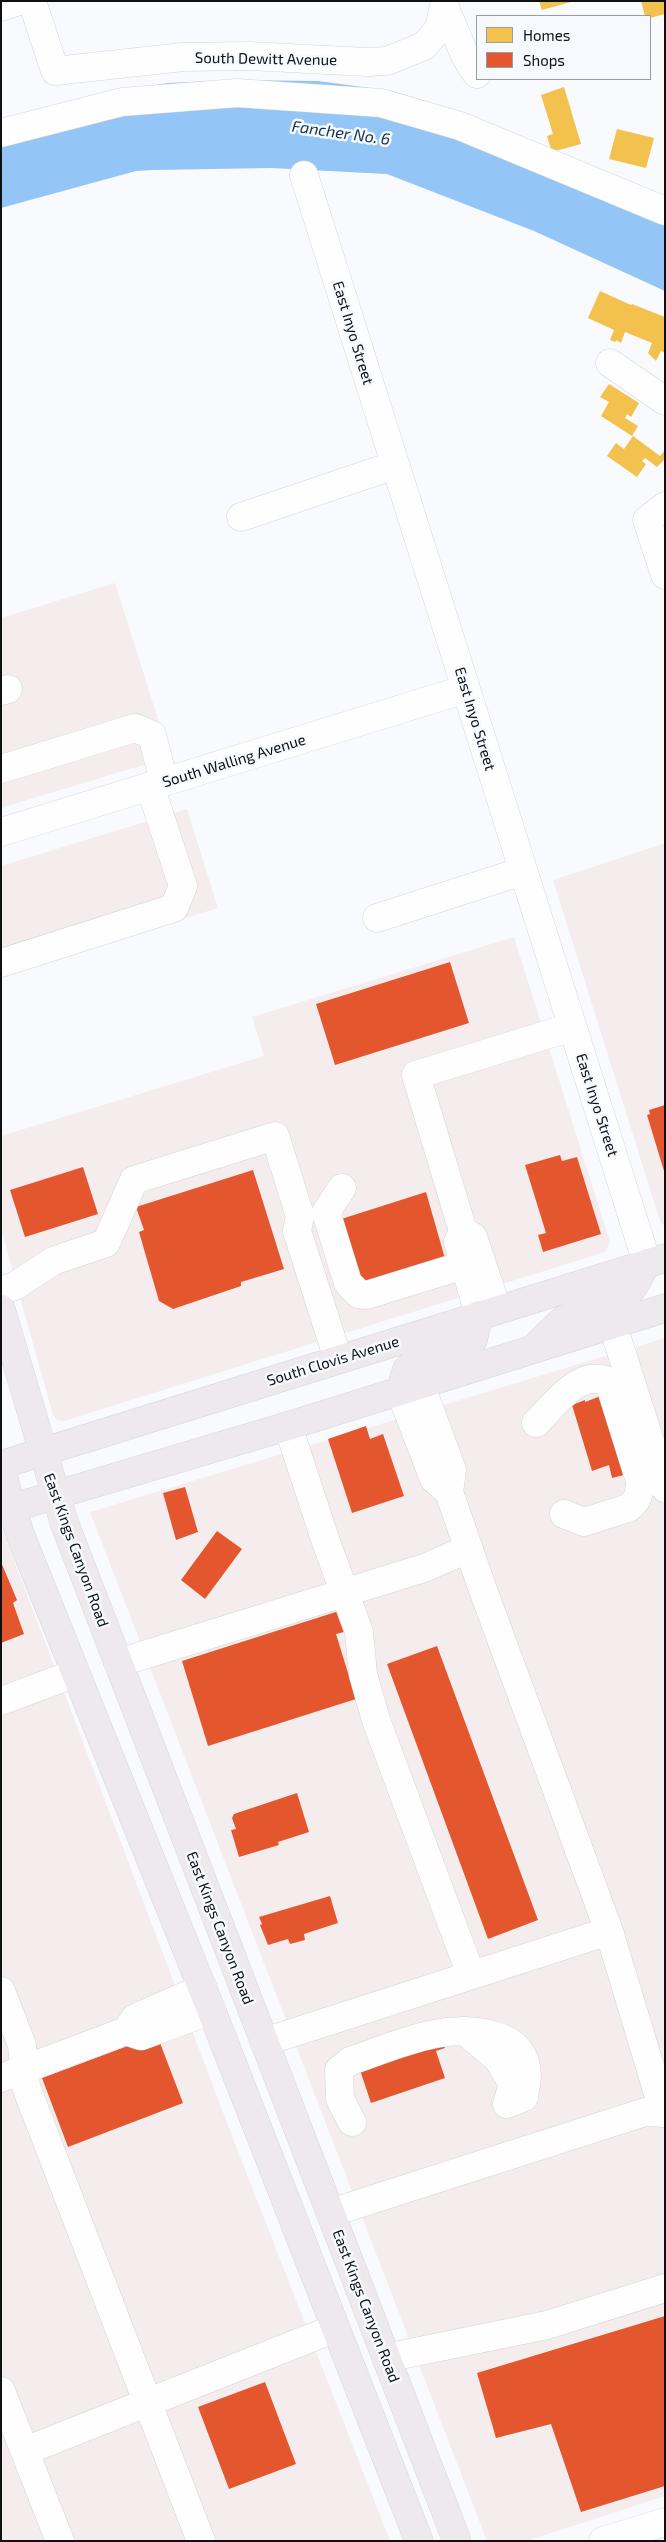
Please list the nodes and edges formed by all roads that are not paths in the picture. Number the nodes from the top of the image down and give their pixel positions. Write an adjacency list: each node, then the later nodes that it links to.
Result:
1 (19, 1): 4 (street)
2 (32, 1): 3 (street, South Dewitt Avenue)
3 (445, 5): 5 (street)
4 (1, 7)
5 (476, 73)
6 (1, 133): 8 (street)
7 (304, 175): 11 (street, East Inyo Street)
8 (665, 211)
9 (610, 363): 10 (street)
10 (665, 401)
11 (395, 465): 13 (street); 15 (street, East Inyo Street)
12 (665, 506): 14 (street)
13 (241, 517)
14 (665, 575)
15 (466, 689): 17 (street, South Walling Avenue); 19 (street, East Inyo Street)
16 (1, 769): 17 (street)
17 (157, 784): 18 (street, South Walling Avenue); 21 (street)
18 (1, 832)
19 (523, 871): 20 (street); 22 (street, East Inyo Street)
20 (377, 918)
21 (1, 963)
22 (572, 1027): 24 (street); 25 (street, East Inyo Street)
23 (342, 1188): 26 (street)
24 (464, 1231): 26 (street); 30 (street)
25 (656, 1260): 30 (main road, South Clovis Avenue); 32 (main road)
26 (464, 1265): 30 (street)
27 (1, 1290): 33 (street)
28 (665, 1308): 31 (main road)
29 (1, 1309): 37 (main road, East Kings Canyon Road)
30 (488, 1312): 33 (main road, South Clovis Avenue); 34 (main road)
31 (612, 1323): 32 (main road); 40 (street)
32 (532, 1350): 34 (main road)
33 (338, 1359): 37 (main road, South Clovis Avenue)
34 (410, 1387): 36 (main road); 44 (street)
35 (536, 1423): 43 (street)
36 (288, 1426): 41 (main road); 45 (street)
37 (42, 1452): 38 (main road, South Clovis Avenue); 41 (main road, East Kings Canyon Road)
38 (1, 1465)
39 (1, 1470): 42 (main road)
40 (665, 1488)
41 (56, 1496): 42 (main road); 46 (main road, East Kings Canyon Road)
42 (7, 1510): 47 (main road)
43 (564, 1514)
44 (468, 1549): 45 (street); 49 (street)
45 (346, 1592): 46 (street); 50 (street)
46 (118, 1663): 53 (main road, East Kings Canyon Road)
47 (76, 1673): 48 (street); 52 (main road)
48 (1, 1702)
49 (609, 1931): 50 (street); 56 (street)
50 (471, 1975): 53 (street)
51 (1, 1991): 54 (street)
52 (207, 1999): 54 (street); 58 (main road); 60 (main road)
53 (264, 2042): 58 (main road, East Kings Canyon Road)
54 (13, 2074): 63 (street)
55 (507, 2104): 57 (street)
56 (664, 2113): 58 (street)
57 (352, 2122)
58 (330, 2213): 61 (main road, East Kings Canyon Road)
59 (665, 2288): 61 (street)
60 (336, 2328): 63 (street); 68 (main road)
61 (386, 2358): 69 (main road, East Kings Canyon Road)
62 (1, 2391): 64 (street)
63 (148, 2402): 64 (street); 67 (street)
64 (25, 2451): 66 (street)
65 (655, 2530): 70 (street)
66 (60, 2541)
67 (201, 2541)
68 (419, 2541)
69 (457, 2541)
70 (603, 2541)

